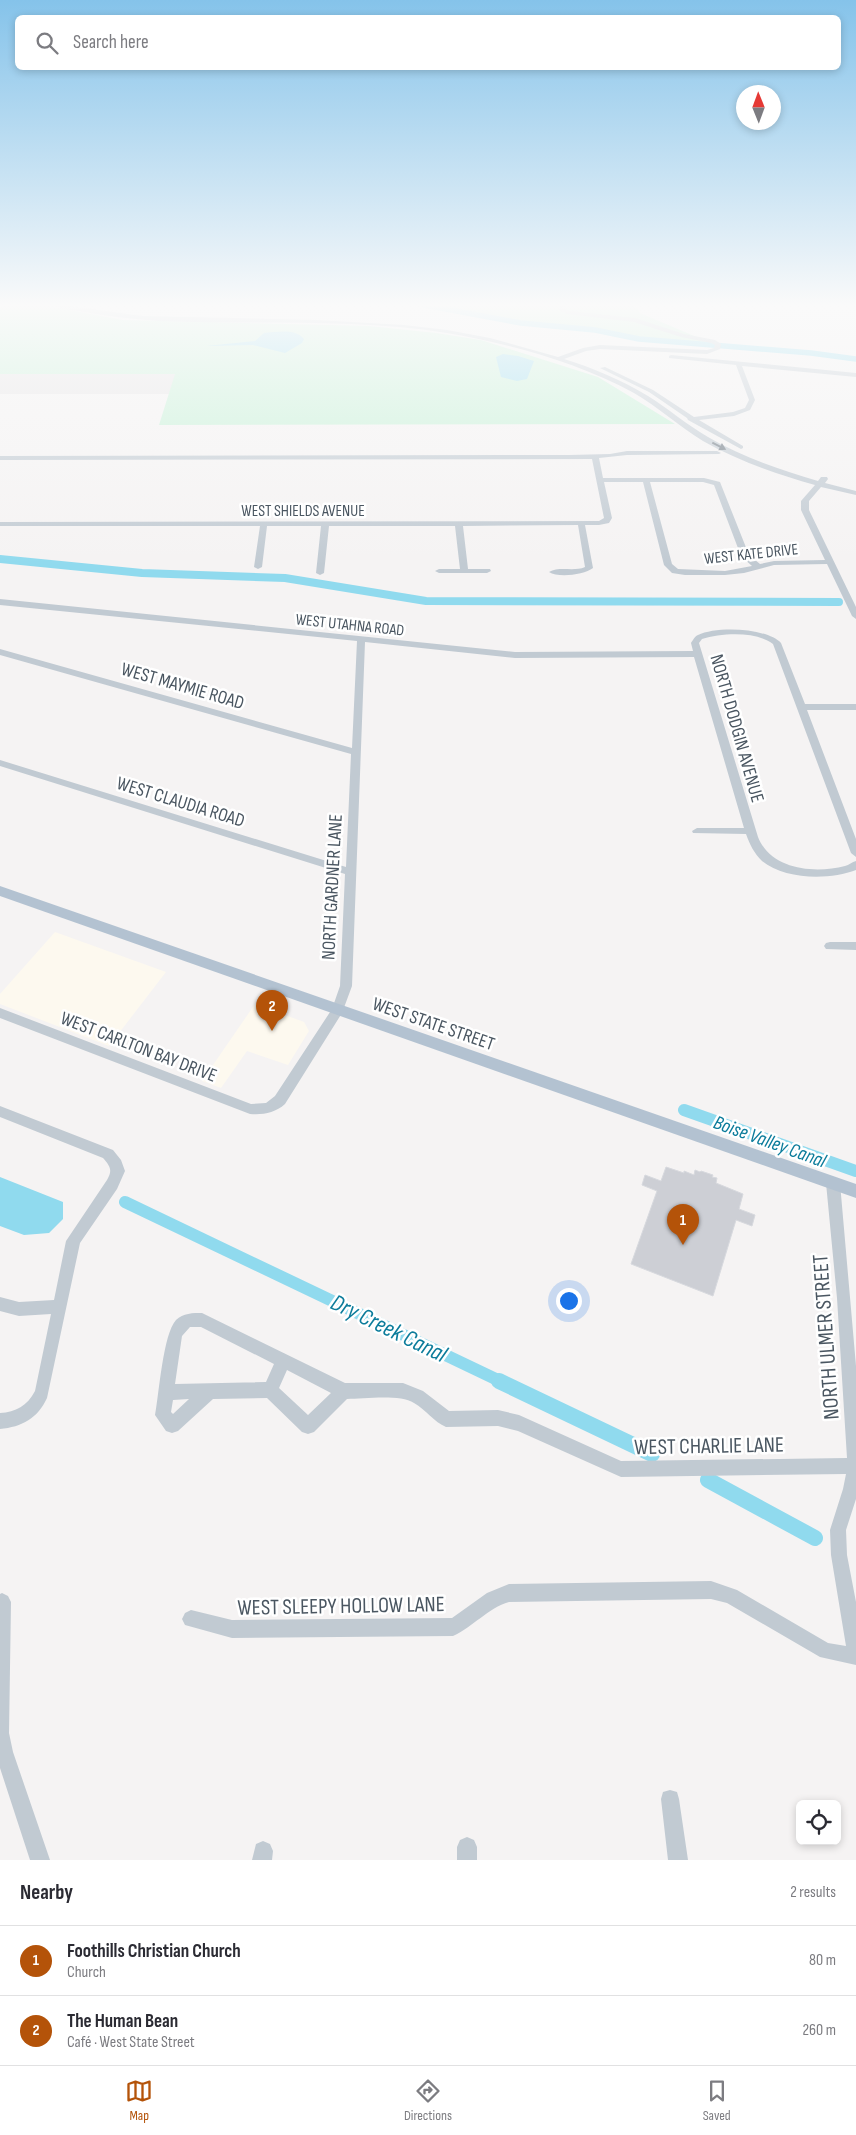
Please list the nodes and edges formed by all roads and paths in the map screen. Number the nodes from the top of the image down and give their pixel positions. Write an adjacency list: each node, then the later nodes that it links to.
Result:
1 (636, 392): 5 (street)
2 (654, 392): 4 (street)
3 (749, 392): 4 (street)
4 (692, 418): 5 (street); 6 (street)
5 (678, 419): 13 (street, one-way to 13)
6 (745, 449)
7 (717, 454): 8 (street)
8 (595, 456): 10 (street); 11 (street)
9 (763, 457): 13 (street)
10 (0, 458)
11 (600, 480): 12 (street); 19 (street, WEST SHIELDS AVENUE)
12 (646, 480): 23 (street); 23 (street, WEST KATE DRIVE)
13 (822, 481): 14 (street); 15 (street); 21 (street)
14 (856, 485)
15 (856, 493)
16 (264, 523): 17 (street, WEST SHIELDS AVENUE); 20 (street, WEST SHIELDS AVENUE); 22 (street)
17 (325, 523): 18 (street, WEST SHIELDS AVENUE); 28 (street)
18 (459, 523): 19 (street, WEST SHIELDS AVENUE); 25 (street)
19 (581, 523): 27 (street)
20 (0, 524)
21 (830, 562): 23 (street, WEST KATE DRIVE); 30 (street)
22 (258, 567)
23 (758, 567)
24 (439, 571): 25 (street)
25 (464, 571): 26 (street)
26 (487, 571)
27 (553, 572)
28 (320, 573)
29 (0, 602): 31 (street, WEST UTAHNA ROAD)
30 (856, 616)
31 (361, 640): 33 (street, WEST UTAHNA ROAD); 36 (street, NORTH GARDNER LANE)
32 (0, 652): 36 (street, WEST MAYMIE ROAD)
33 (698, 654): 34 (street, NORTH DODGIN AVENUE); 39 (street, NORTH DODGIN AVENUE)
34 (802, 707): 35 (street); 40 (street)
35 (856, 707)
36 (356, 752): 42 (street, NORTH GARDNER LANE)
37 (0, 763): 42 (street, WEST CLAUDIA ROAD)
38 (697, 831): 39 (street)
39 (750, 831): 41 (street, NORTH DODGIN AVENUE)
40 (856, 853)
41 (856, 865)
42 (351, 872): 46 (street, NORTH GARDNER LANE)
43 (0, 891): 46 (main road, WEST STATE STREET)
44 (830, 946): 45 (street)
45 (856, 946)
46 (338, 1010): 48 (street, NORTH GARDNER LANE); 50 (main road, WEST STATE STREET)
47 (0, 1013): 48 (street, WEST CARLTON BAY DRIVE)
48 (266, 1109)
49 (0, 1111): 53 (street)
50 (833, 1183): 51 (main road, WEST STATE STREET); 60 (street, NORTH ULMER STREET)
51 (856, 1191)
52 (0, 1304): 53 (street)
53 (60, 1307): 59 (street)
54 (284, 1360): 55 (street); 56 (street, WEST CHARLIE LANE); 57 (street, WEST CHARLIE LANE)
55 (270, 1390): 56 (street); 58 (street)
56 (344, 1391): 60 (street, WEST CHARLIE LANE)
57 (168, 1392): 58 (street); 58 (street, WEST CHARLIE LANE)
58 (208, 1392)
59 (0, 1421)
60 (855, 1466): 63 (street, NORTH ULMER STREET)
61 (2, 1602): 66 (street)
62 (191, 1619): 64 (street, WEST SLEEPY HOLLOW LANE)
63 (856, 1650)
64 (856, 1656)
65 (670, 1798): 67 (street)
66 (40, 1860)
67 (678, 1860)

